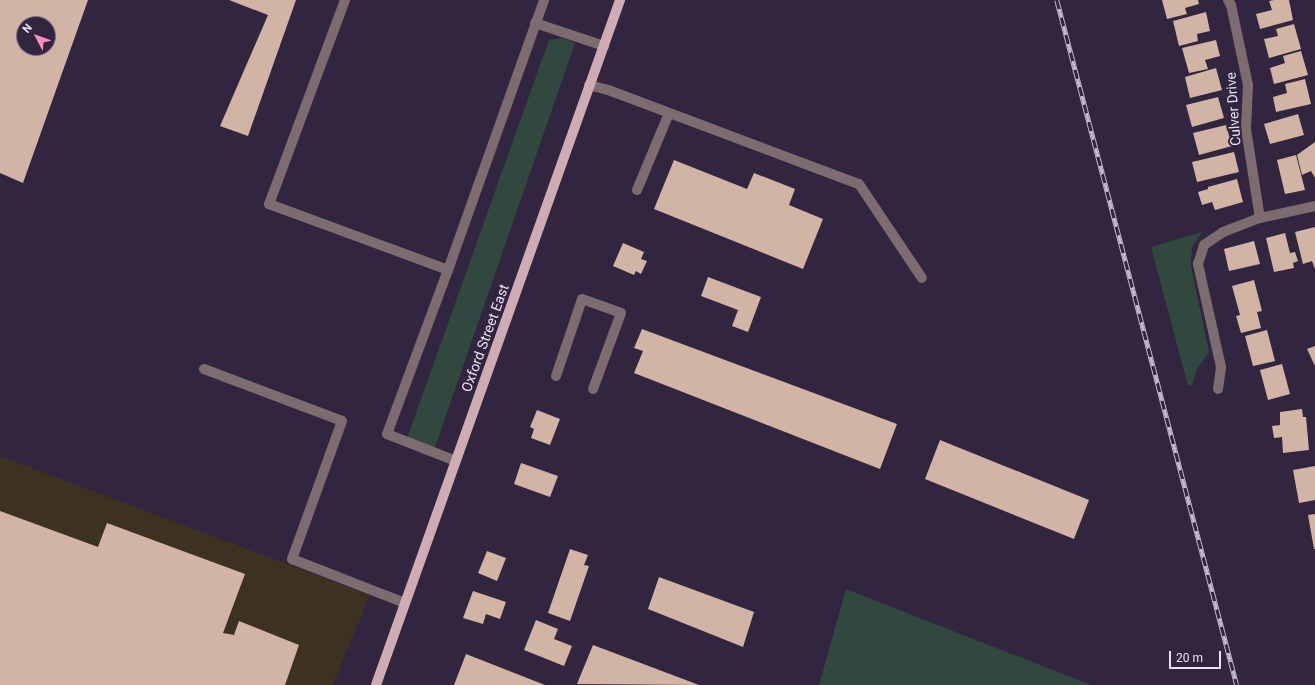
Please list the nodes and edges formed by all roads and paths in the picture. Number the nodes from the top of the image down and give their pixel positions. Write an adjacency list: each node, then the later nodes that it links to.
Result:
1 (345, 0): 12 (street)
2 (544, 0): 5 (street)
3 (620, 0): 6 (main road, Oxford Street East)
4 (1228, 0): 11 (street, Culver Drive)
5 (535, 23): 6 (street); 12 (street)
6 (604, 46): 7 (main road, Oxford Street East)
7 (589, 85): 8 (street); 18 (main road, Oxford Street East)
8 (669, 113): 9 (street); 13 (street)
9 (637, 190)
10 (1315, 206): 11 (street)
11 (1260, 218): 17 (street)
12 (448, 270): 18 (street)
13 (922, 278)
14 (204, 368): 19 (street)
15 (556, 376): 16 (street)
16 (594, 389)
17 (1218, 389)
18 (456, 462): 19 (main road, Oxford Street East)
19 (406, 603): 20 (main road, Oxford Street East)
20 (376, 685)

